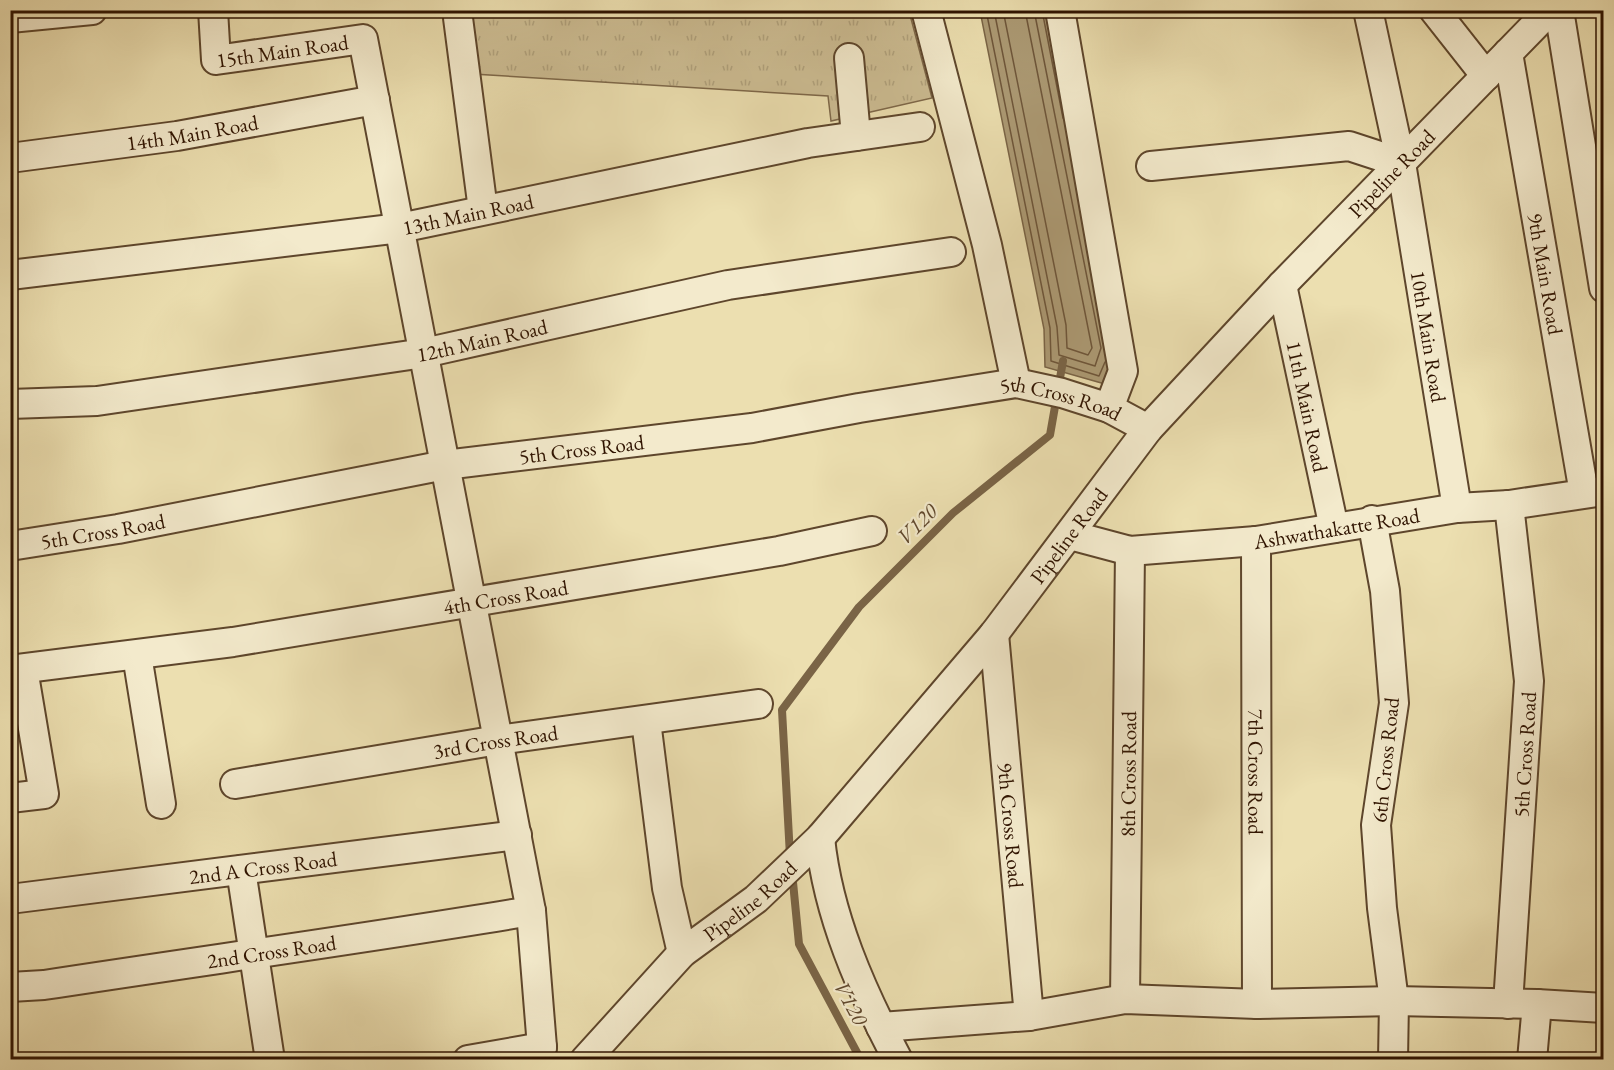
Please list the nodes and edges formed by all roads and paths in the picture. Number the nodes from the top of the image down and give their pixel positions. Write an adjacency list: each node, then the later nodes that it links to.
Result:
1 (92, 10): 9 (street)
2 (213, 10): 14 (street, 15th Main Road)
3 (926, 10): 27 (street)
4 (1060, 10): 29 (street)
5 (1368, 10): 18 (street, 10th Main Road)
6 (1434, 10): 13 (street)
7 (1550, 10): 11 (street, Pipeline Road)
8 (1559, 10): 25 (street)
9 (10, 18)
10 (458, 18): 20 (street)
11 (1508, 53): 13 (street, Pipeline Road); 32 (street, 9th Main Road)
12 (849, 58): 16 (street)
13 (1486, 76): 18 (street, Pipeline Road)
14 (375, 100): 17 (street, 14th Main Road); 21 (street)
15 (920, 127): 16 (street, 13th Main Road)
16 (856, 136): 20 (street, 13th Main Road)
17 (10, 158)
18 (1401, 163): 19 (street); 24 (street, Pipeline Road); 34 (street, 10th Main Road)
19 (1151, 166)
20 (483, 210): 21 (street, 13th Main Road)
21 (400, 228): 23 (street, 13th Main Road); 26 (street)
22 (951, 252): 26 (street, 12th Main Road)
23 (10, 274)
24 (1282, 285): 30 (street, Pipeline Road); 36 (street, 11th Main Road)
25 (1604, 288)
26 (424, 353): 28 (street, 12th Main Road); 31 (street)
27 (1016, 384): 29 (street, 5th Cross Road); 31 (street, 5th Cross Road)
28 (10, 404)
29 (1108, 408): 30 (street, 5th Cross Road)
30 (1148, 429): 38 (street, Pipeline Road)
31 (445, 465): 40 (street, 5th Cross Road); 42 (street)
32 (1594, 492): 33 (street, Ashwathakatte Road)
33 (1509, 505): 34 (street, Ashwathakatte Road); 63 (street, 5th Cross Road)
34 (1457, 508): 35 (street, Ashwathakatte Road)
35 (1372, 520): 36 (street, Ashwathakatte Road); 61 (street, 6th Cross Road)
36 (1334, 528): 39 (street, Ashwathakatte Road)
37 (872, 531): 42 (street, 4th Cross Road)
38 (1070, 535): 41 (street, Ashwathakatte Road); 43 (street, Pipeline Road)
39 (1256, 541): 41 (street, Ashwathakatte Road); 62 (street, 7th Cross Road)
40 (10, 546)
41 (1130, 551): 60 (street, 8th Cross Road)
42 (472, 602): 44 (street, 4th Cross Road); 48 (street)
43 (994, 634): 53 (street, Pipeline Road); 66 (street, 9th Cross Road)
44 (137, 655): 45 (street, 4th Cross Road); 51 (street)
45 (16, 669): 50 (street)
46 (758, 704): 47 (street, 3rd Cross Road)
47 (646, 721): 48 (street, 3rd Cross Road); 58 (street)
48 (498, 740): 49 (street, 3rd Cross Road); 52 (street)
49 (235, 784)
50 (10, 798)
51 (161, 804)
52 (517, 835): 54 (street, 2nd A Cross Road); 56 (street)
53 (820, 838): 58 (street, Pipeline Road); 67 (street)
54 (241, 870): 55 (street, 2nd A Cross Road); 57 (street)
55 (10, 899)
56 (531, 911): 57 (street, 2nd Cross Road); 68 (street)
57 (253, 953): 59 (street, 2nd Cross Road); 69 (street)
58 (682, 953): 71 (street, Pipeline Road)
59 (10, 987)
60 (1125, 999): 62 (street); 66 (street)
61 (1394, 1001): 62 (street); 63 (street); 73 (street, 6th Cross Road)
62 (1257, 1004)
63 (1508, 1004): 64 (street)
64 (1537, 1004): 65 (street); 74 (street)
65 (1604, 1008)
66 (1029, 1016): 67 (street)
67 (880, 1027): 72 (street)
68 (548, 1053): 70 (street)
69 (270, 1059)
70 (468, 1059)
71 (585, 1059)
72 (898, 1059)
73 (1393, 1059)
74 (1532, 1059)

